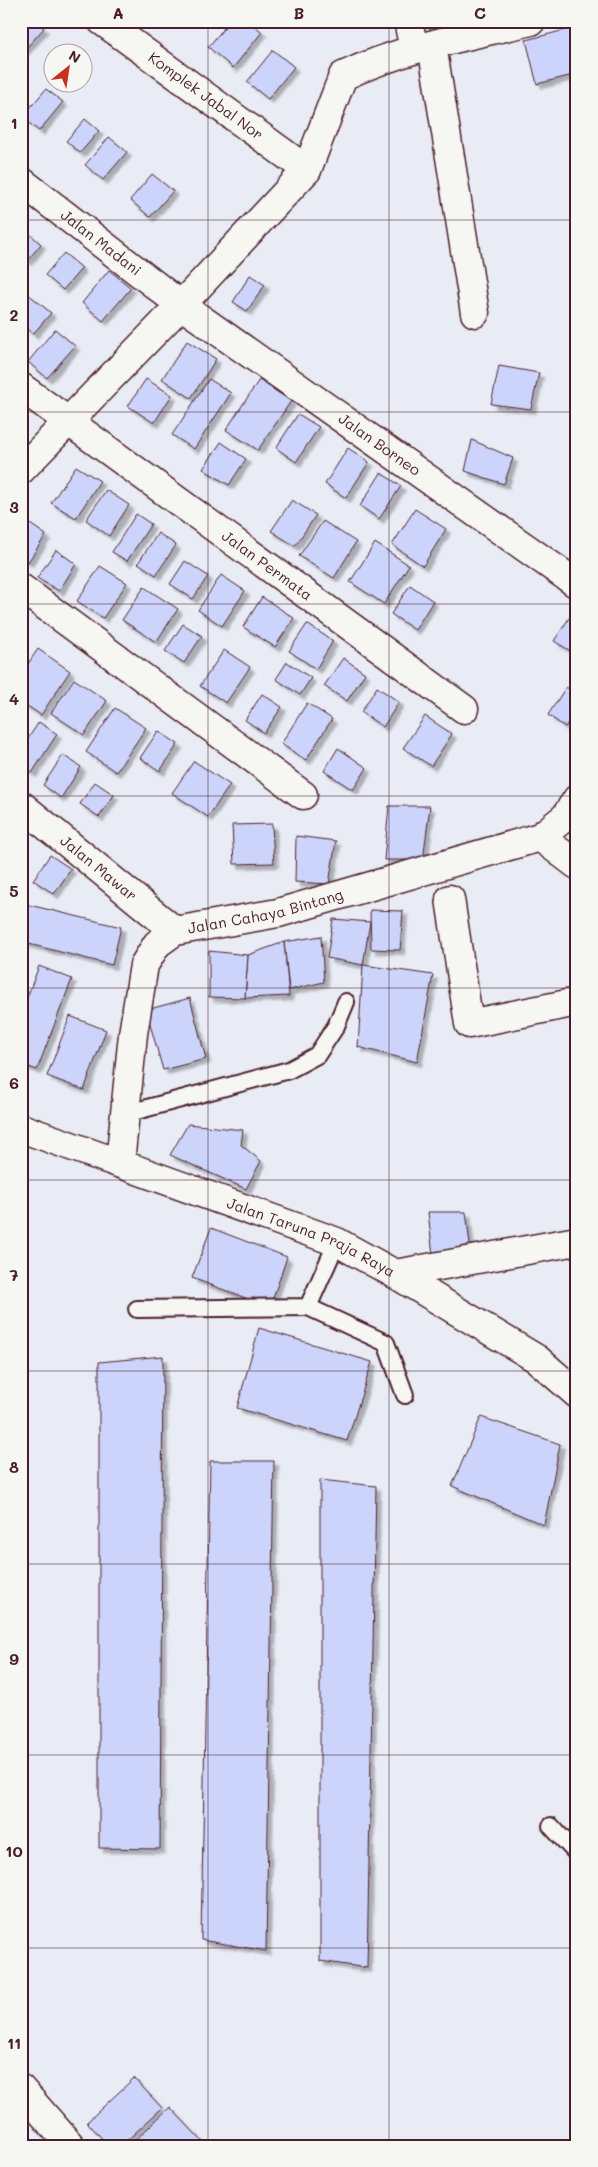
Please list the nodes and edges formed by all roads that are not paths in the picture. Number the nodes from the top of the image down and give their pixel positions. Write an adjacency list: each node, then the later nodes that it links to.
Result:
1 (102, 21): 5 (street, Komplek Jabal Nor)
2 (408, 21): 4 (street)
3 (531, 21): 4 (street)
4 (423, 47): 5 (street); 8 (street)
5 (307, 170): 7 (street)
6 (21, 182): 7 (street, Jalan Madani)
7 (181, 305): 10 (street); 12 (street, Jalan Borneo)
8 (475, 313)
9 (21, 387): 10 (street, Jalan Permata)
10 (68, 422): 11 (street); 14 (street, Jalan Permata)
11 (21, 470)
12 (577, 584)
13 (21, 588): 15 (street)
14 (464, 709)
15 (303, 794)
16 (577, 799): 18 (street, Jalan Cahaya Bintang)
17 (21, 805): 21 (street, Jalan Mawar)
18 (540, 837): 19 (street); 21 (street, Jalan Cahaya Bintang)
19 (577, 865)
20 (450, 899): 23 (street)
21 (175, 930): 24 (street, Jalan Cahaya Bintang)
22 (346, 1002): 24 (lane)
23 (577, 1002)
24 (125, 1114): 26 (street, Jalan Cahaya Bintang)
25 (21, 1128): 26 (street, Jalan Taruna Praja Raya)
26 (120, 1164): 28 (street, Jalan Taruna Praja Raya)
27 (577, 1241): 29 (street)
28 (337, 1242): 29 (street, Jalan Taruna Praja Raya); 30 (lane)
29 (395, 1274): 32 (street, Jalan Taruna Praja Raya)
30 (308, 1307): 31 (lane); 33 (lane)
31 (137, 1309)
32 (577, 1394)
33 (405, 1395)
34 (551, 1826): 35 (lane)
35 (577, 1854)
36 (21, 2089): 37 (street)
37 (71, 2146)

